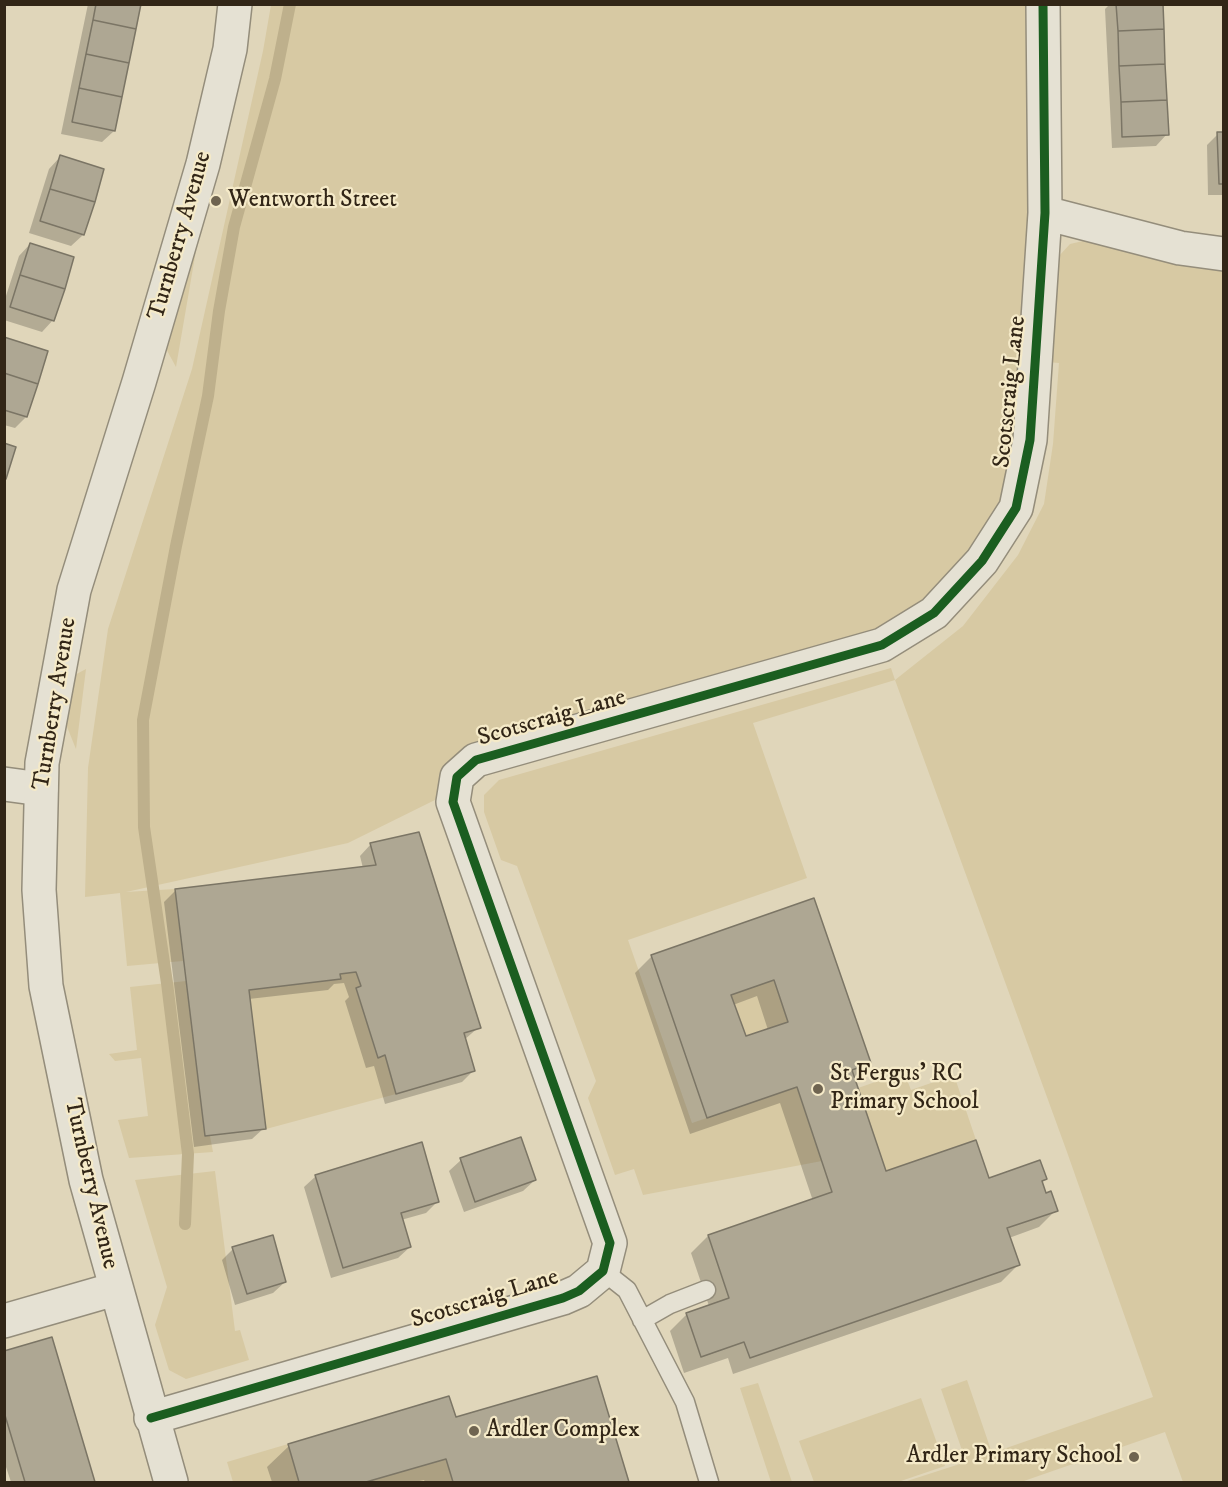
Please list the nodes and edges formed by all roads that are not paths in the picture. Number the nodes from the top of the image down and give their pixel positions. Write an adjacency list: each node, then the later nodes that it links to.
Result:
1 (235, 4): 6 (street, Turnberry Avenue)
2 (1043, 4): 3 (street, Scotscraig Lane)
3 (1045, 213): 4 (street); 7 (street, Scotscraig Lane)
4 (1224, 254)
5 (4, 784): 6 (street)
6 (41, 789): 8 (street, Turnberry Avenue)
7 (603, 1271): 10 (lane); 12 (street, Scotscraig Lane)
8 (115, 1289): 11 (street); 12 (street, Turnberry Avenue)
9 (706, 1290): 10 (lane)
10 (642, 1320): 14 (lane)
11 (4, 1321)
12 (151, 1418): 13 (street, Turnberry Avenue)
13 (171, 1482)
14 (709, 1482)

